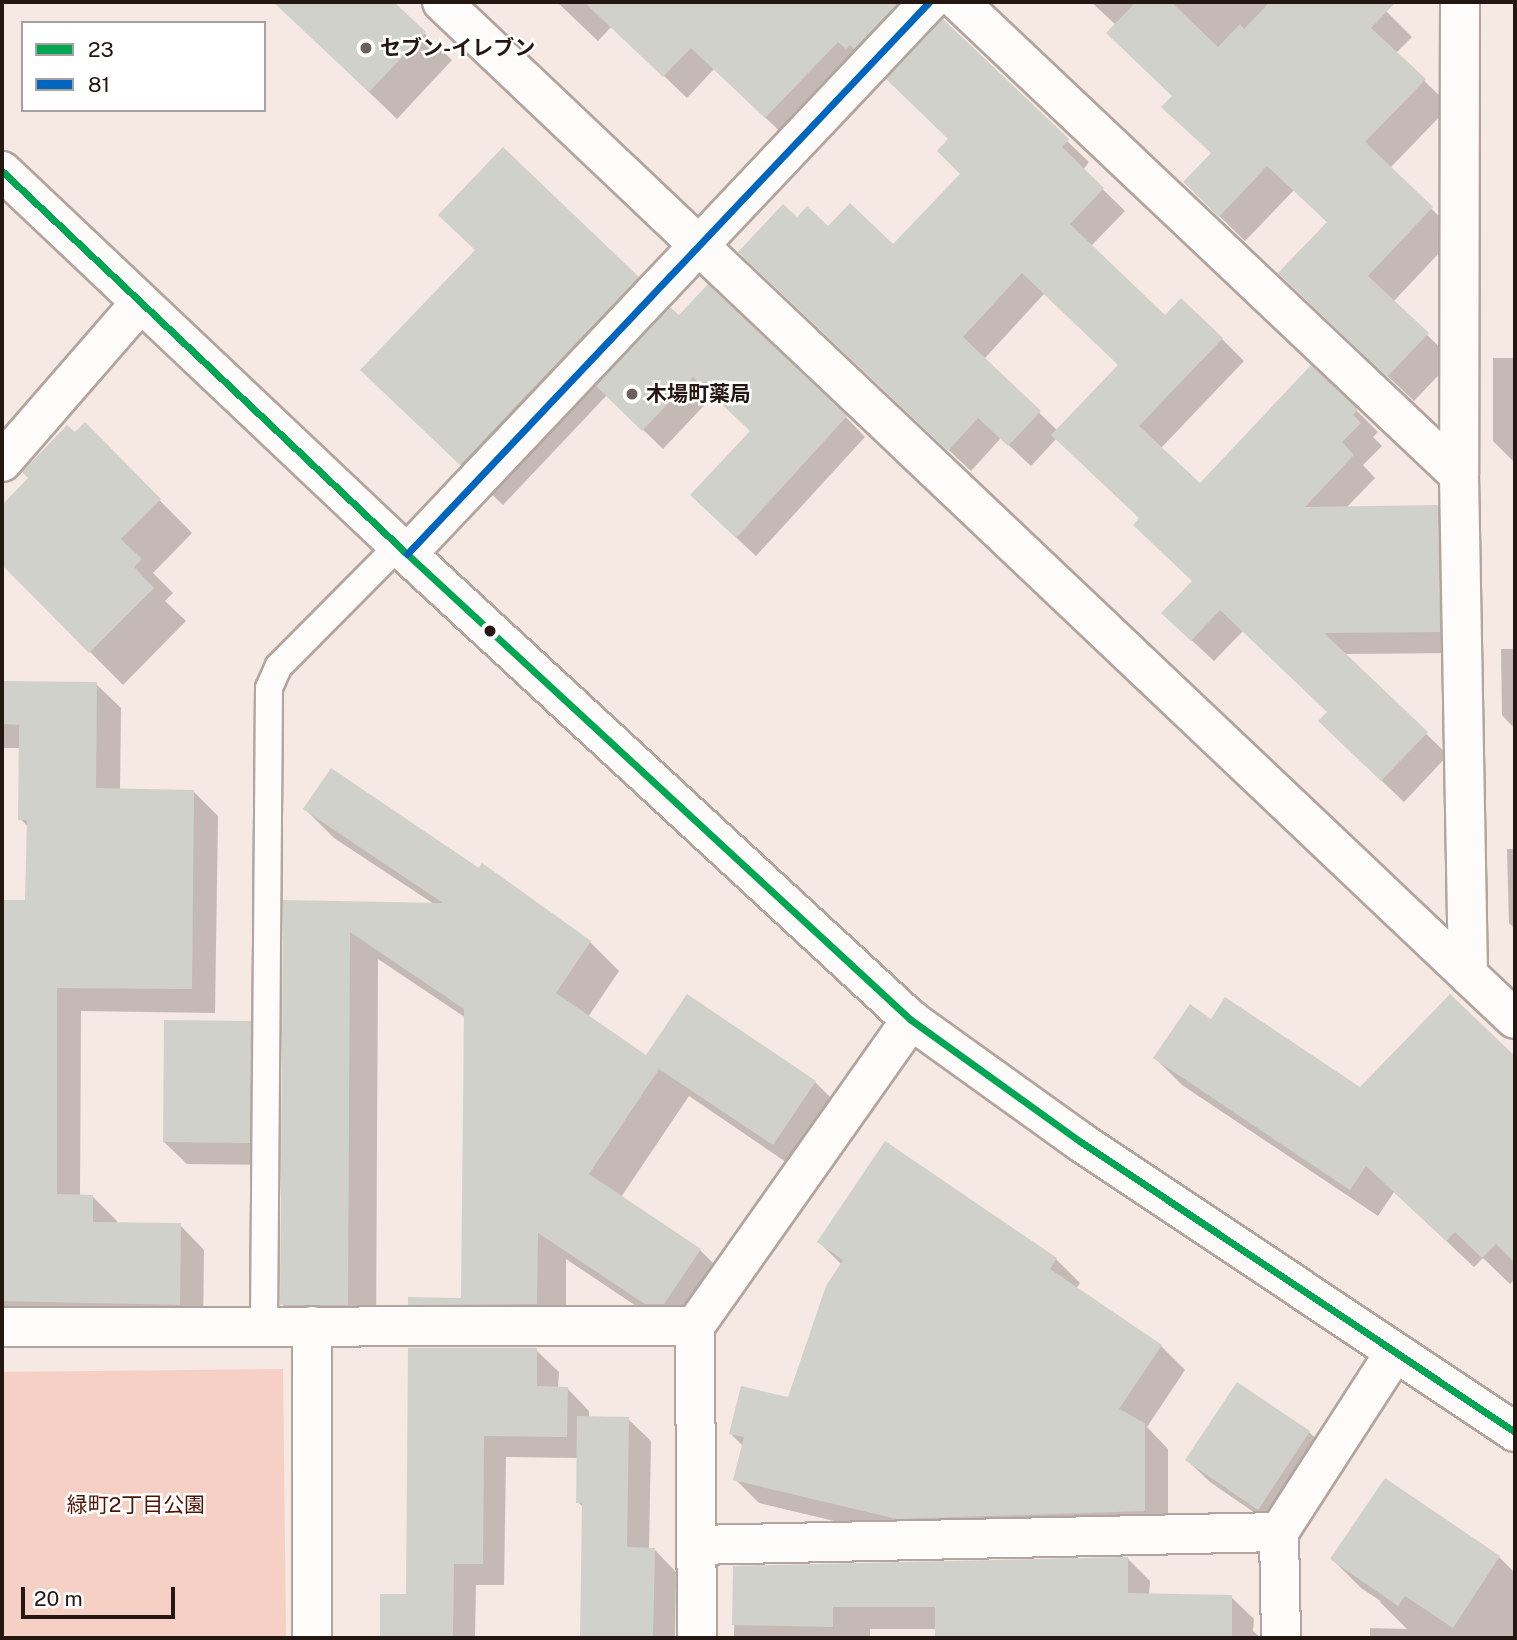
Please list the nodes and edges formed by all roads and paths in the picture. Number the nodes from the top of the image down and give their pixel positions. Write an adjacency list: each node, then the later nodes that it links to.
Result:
1 (442, 2): 6 (street)
2 (929, 2): 6 (street)
3 (959, 2): 9 (street)
4 (1460, 2): 9 (street)
5 (2, 171): 7 (street)
6 (699, 245): 10 (street); 11 (street)
7 (140, 303): 8 (street); 10 (street)
8 (2, 462)
9 (1459, 475): 11 (street)
10 (403, 550): 13 (street); 15 (lane)
11 (1468, 975): 12 (street)
12 (1515, 1019)
13 (911, 1020): 17 (street); 18 (street)
14 (2, 1326): 15 (street)
15 (264, 1326): 16 (street)
16 (312, 1326): 17 (street); 22 (street)
17 (695, 1326): 21 (street)
18 (1395, 1352): 19 (street); 20 (street)
19 (1515, 1432)
20 (1279, 1532): 21 (street); 24 (street)
21 (696, 1545): 23 (street)
22 (312, 1638)
23 (697, 1638)
24 (1281, 1638)

